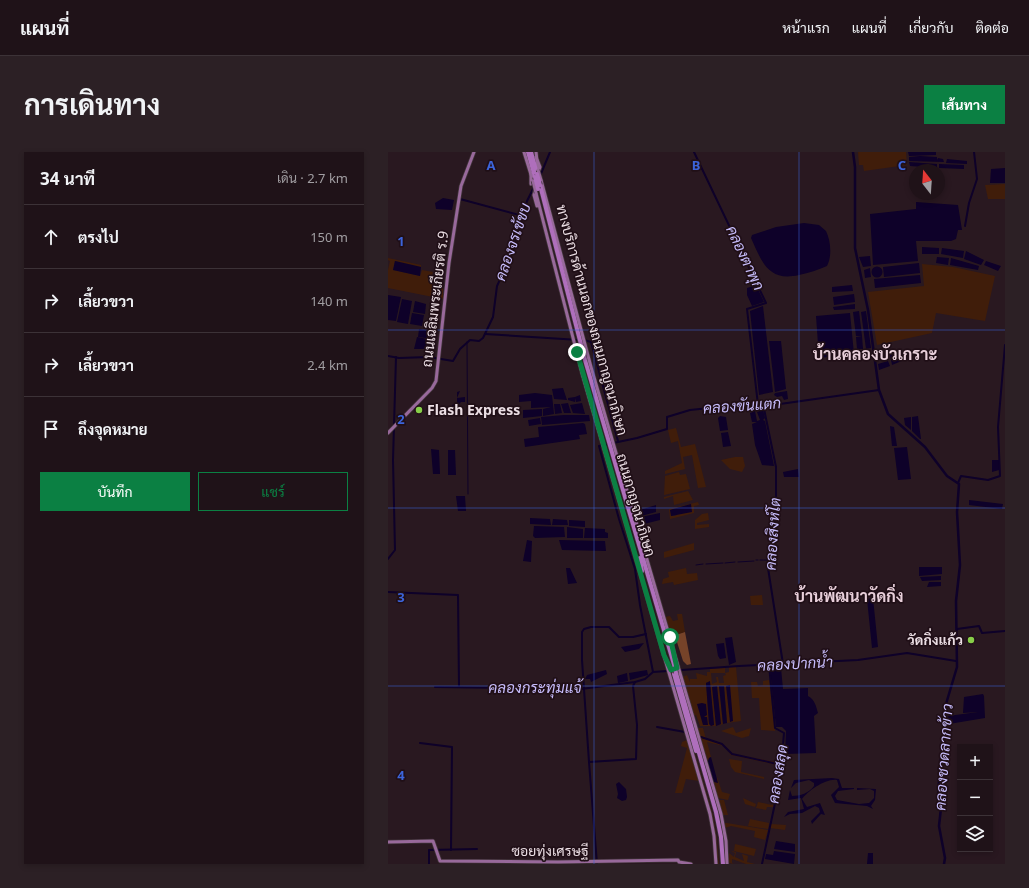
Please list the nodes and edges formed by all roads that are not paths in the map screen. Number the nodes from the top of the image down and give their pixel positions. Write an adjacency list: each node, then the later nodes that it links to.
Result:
1 (474, 152): 12 (main road, ถนนเฉลิมพระเกียรติ ร.9)
2 (524, 152): 6 (main road)
3 (536, 152): 5 (main road)
4 (529, 153): 7 (highway, ถนนกาญจนาภิเษก)
5 (536, 156): 6 (main road); 7 (main road)
6 (531, 173): 7 (main road)
7 (536, 175): 8 (highway, ถนนกาญจนาภิเษก, bridge); 8 (main road, bridge)
8 (539, 187): 9 (main road, ทางบริการด้านนอกของถนนกาญจนาภิเษก); 10 (main road); 11 (highway, ถนนกาญจนาภิเษก)
9 (547, 200): 10 (main road); 11 (main road, ทางบริการด้านนอกของถนนกาญจนาภิเษก)
10 (539, 209): 11 (main road)
11 (578, 340): 13 (highway, ถนนกาญจนาภิเษก); 13 (main road, ทางบริการด้านนอกของถนนกาญจนาภิเษก)
12 (388, 432)
13 (608, 444): 14 (highway, ถนนกาญจนาภิเษก); 16 (main road, ทางบริการด้านนอกของถนนกาญจนาภิเษก); 17 (main road); 18 (highway, ถนนกาญจนาภิเษก)
14 (640, 558): 15 (highway); 18 (highway, ถนนกาญจนาภิเษก)
15 (642, 570)
16 (676, 656): 17 (main road); 18 (main road, ทางบริการด้านนอกของถนนกาญจนาภิเษก)
17 (666, 660): 18 (main road)
18 (674, 671): 19 (main road, ทางบริการด้านนอกของถนนกาญจนาภิเษก); 20 (main road); 21 (highway, ถนนกาญจนาภิเษก); 26 (highway, ถนนกาญจนาภิเษก)
19 (685, 689): 20 (main road); 21 (main road, ทางบริการด้านนอกของถนนกาญจนาภิเษก)
20 (677, 699): 25 (main road)
21 (710, 784): 26 (highway, ถนนกาญจนาภิเษก); 27 (main road, ทางบริการด้านนอกของถนนกาญจนาภิเษก)
22 (388, 842): 23 (main road, ซอยทุ่งเศรษฐี)
23 (502, 863): 24 (main road, ซอยทุ่งเศรษฐี)
24 (691, 864)
25 (716, 864)
26 (722, 864)
27 (727, 864)

